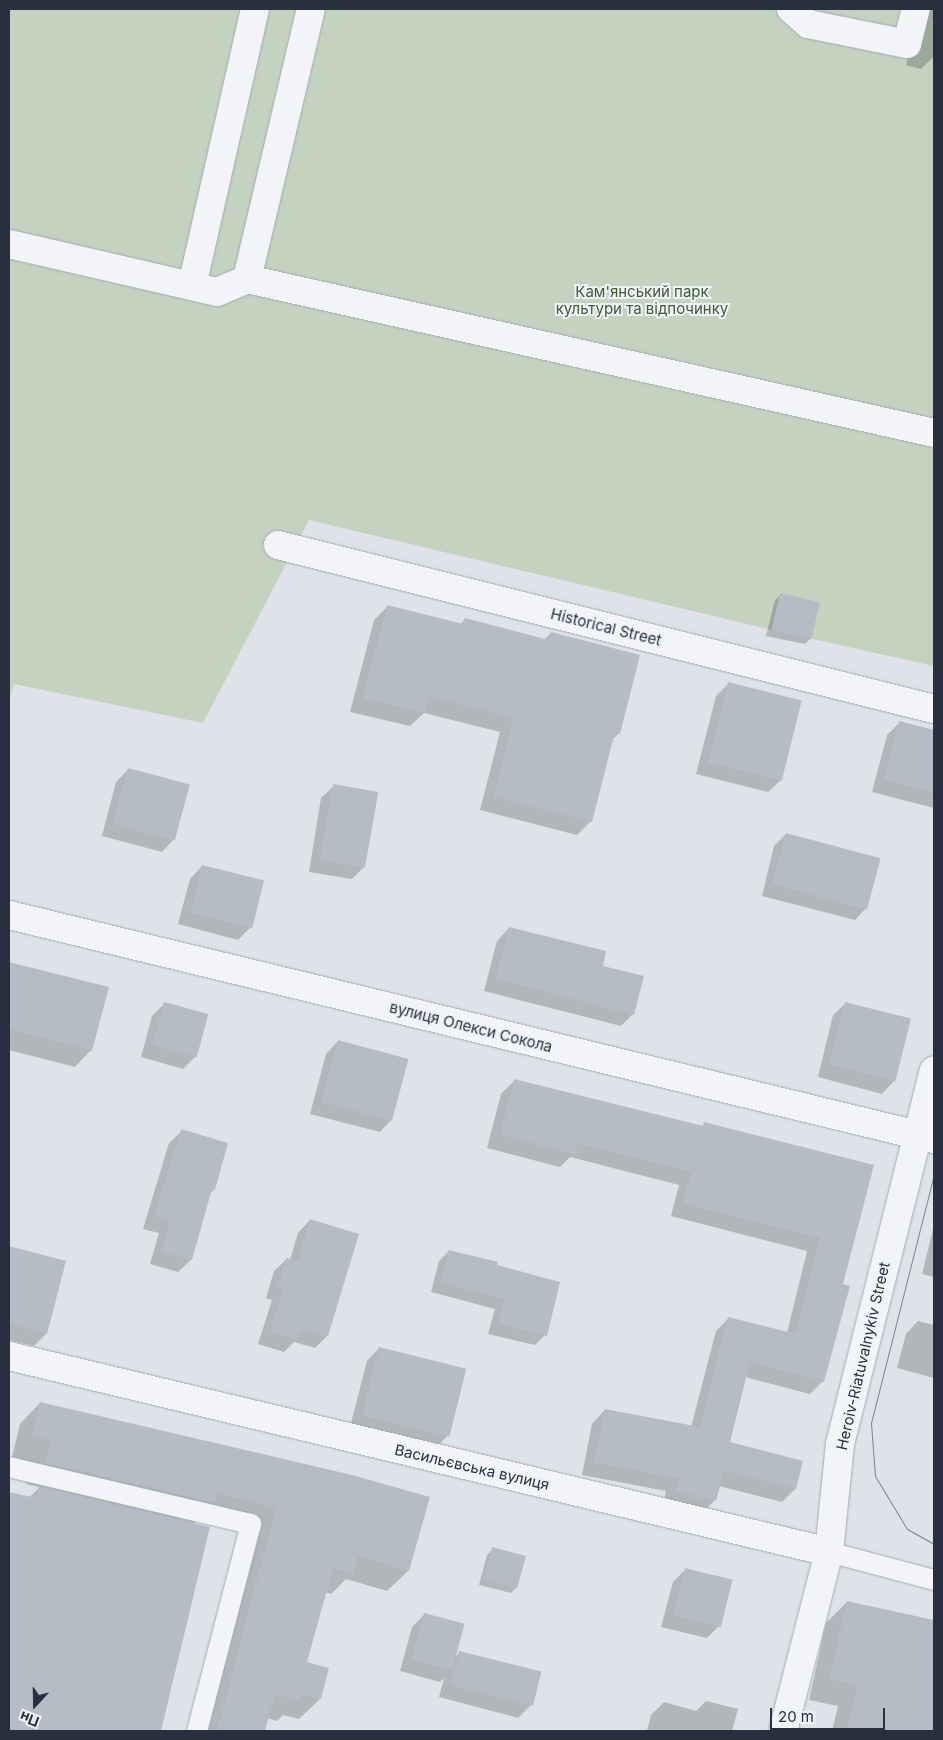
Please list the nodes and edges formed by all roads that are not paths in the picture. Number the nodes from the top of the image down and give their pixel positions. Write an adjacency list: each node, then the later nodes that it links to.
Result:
1 (256, 9): 7 (street)
2 (311, 9): 6 (street)
3 (791, 9): 4 (street)
4 (916, 9)
5 (9, 244): 7 (street)
6 (247, 279): 7 (street); 8 (street)
7 (192, 286)
8 (934, 432)
9 (278, 545): 10 (street, Historical Street)
10 (934, 709)
11 (9, 915): 13 (street, вулиця Олекси Сокола)
12 (934, 1071): 13 (street, Heroiv-Riatuvalnykiv Street)
13 (926, 1137): 16 (street, Heroiv-Riatuvalnykiv Street)
14 (9, 1356): 16 (street, Васильєвська вулиця)
15 (9, 1467): 18 (lane)
16 (829, 1552): 17 (lane, Васильєвська вулиця); 19 (street, Heroiv-Riatuvalnykiv Street)
17 (934, 1580)
18 (198, 1731)
19 (783, 1731)

